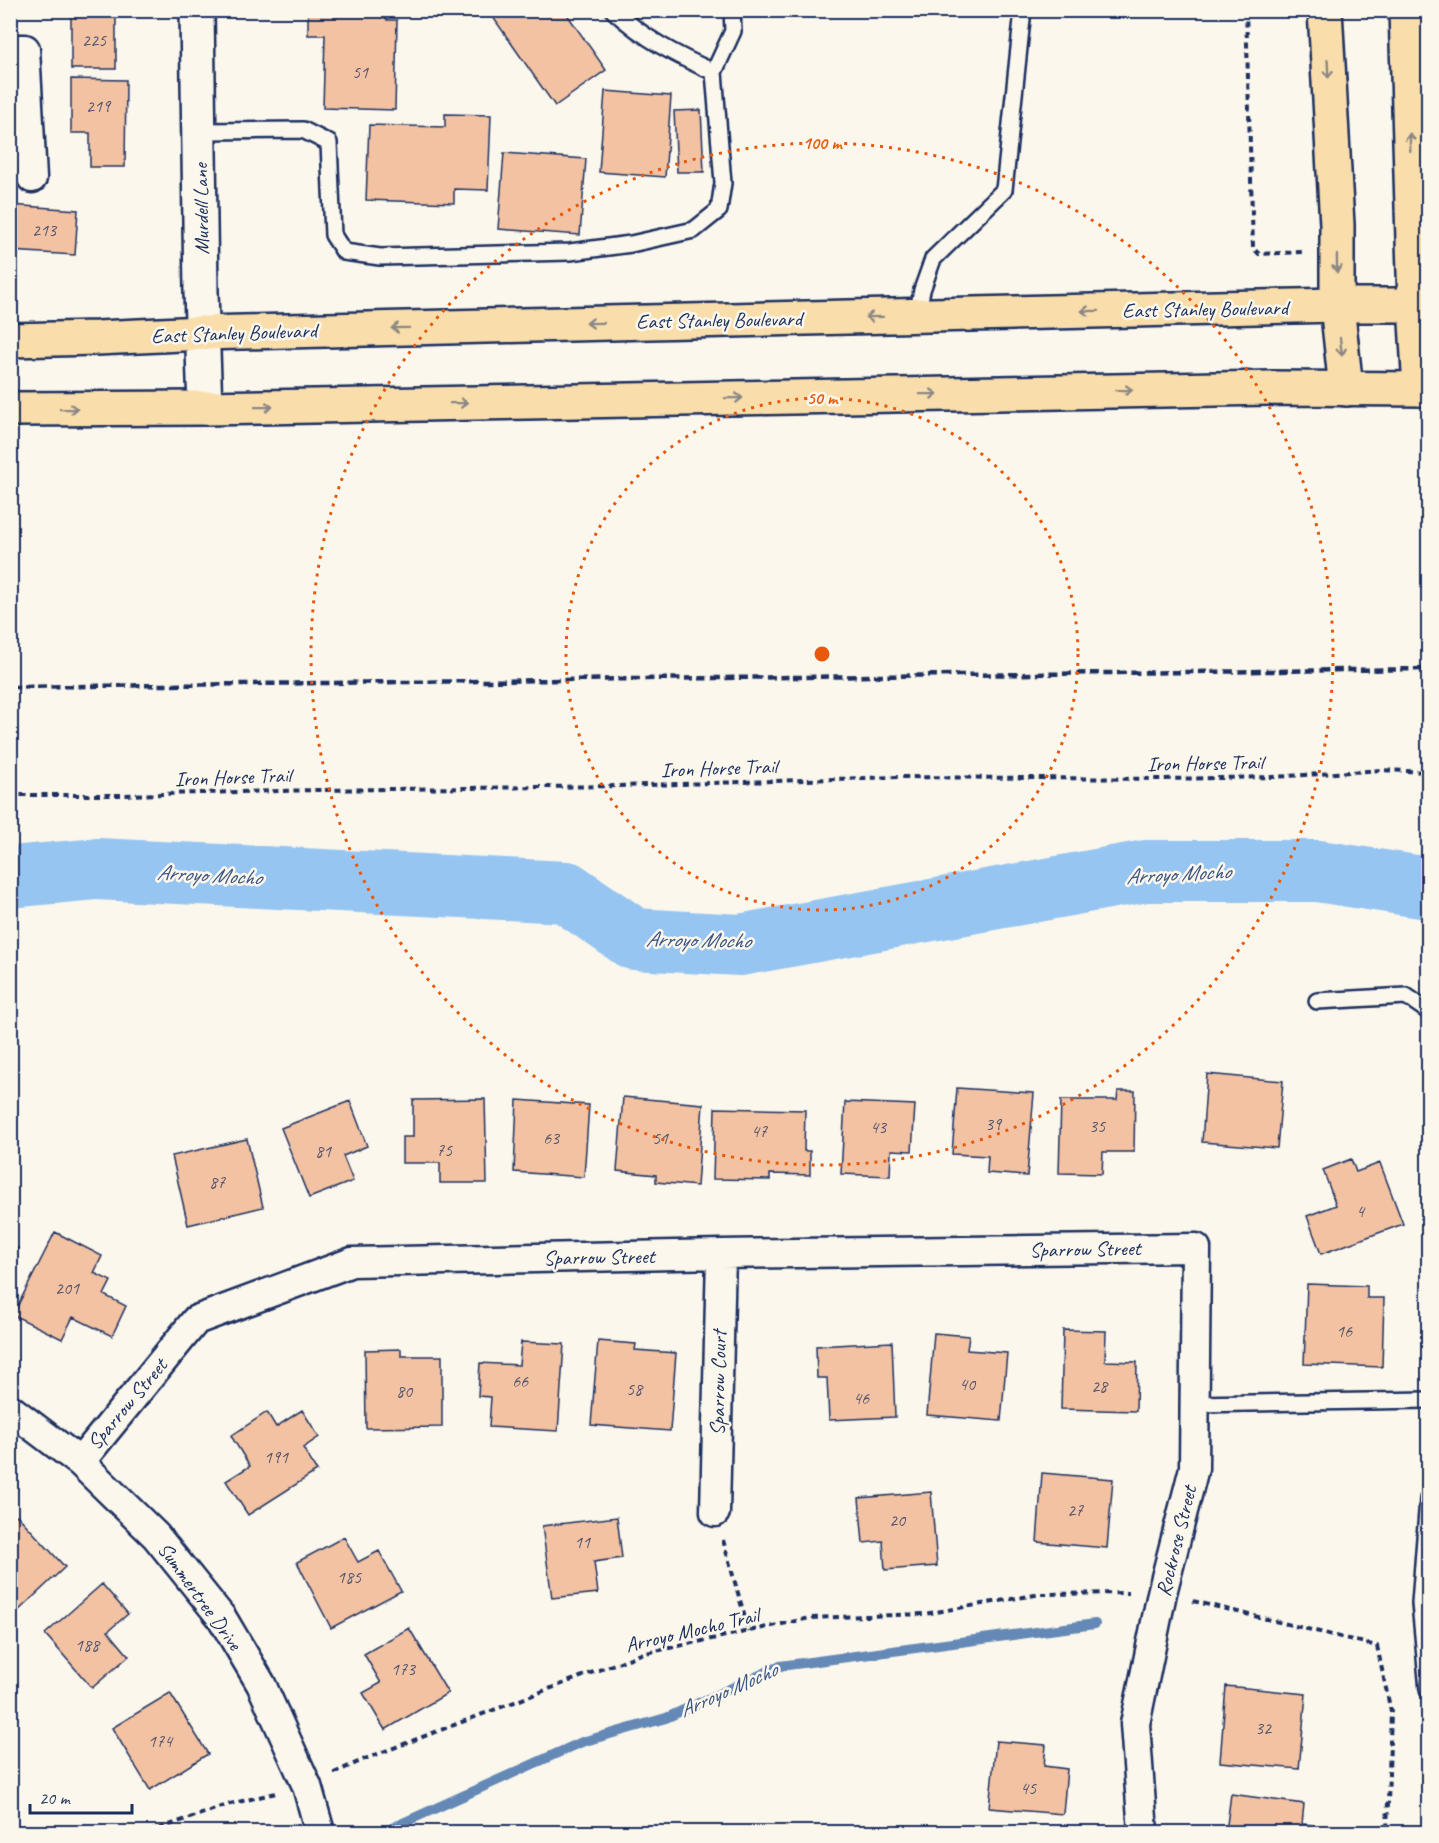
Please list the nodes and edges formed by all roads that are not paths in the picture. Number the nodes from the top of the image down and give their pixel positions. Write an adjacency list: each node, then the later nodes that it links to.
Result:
1 (197, 10): 9 (street, Murdell Lane)
2 (613, 10): 8 (lane)
3 (732, 10): 8 (lane)
4 (1023, 10): 13 (lane)
5 (1325, 10): 11 (main road, one-way to 11)
6 (1406, 10): 12 (main road, one-way to 6)
7 (10, 49): 10 (street)
8 (714, 72): 9 (lane)
9 (200, 131): 14 (street, Murdell Lane)
10 (32, 178)
11 (1337, 305): 12 (main road, East Stanley Boulevard); 13 (main road, East Stanley Boulevard, one-way to 13); 16 (main road, one-way to 16)
12 (1422, 305): 17 (main road)
13 (917, 316): 14 (main road, East Stanley Boulevard, one-way to 14)
14 (202, 333): 15 (main road, East Stanley Boulevard); 18 (street, Murdell Lane)
15 (10, 340)
16 (1346, 389): 17 (main road); 18 (main road, one-way to 16)
17 (1424, 389)
18 (205, 408): 19 (main road, one-way to 18)
19 (10, 409)
20 (1317, 1001): 21 (lane)
21 (1428, 1011)
22 (1196, 1248): 23 (street, Sparrow Street); 25 (street, Rockrose Street)
23 (721, 1254): 27 (street, Sparrow Street); 29 (street, Sparrow Court)
24 (1428, 1400): 25 (lane)
25 (1195, 1404): 32 (street, Rockrose Street)
26 (10, 1409): 27 (street, Summertree Drive)
27 (80, 1461): 31 (street, Summertree Drive)
28 (1428, 1499): 30 (lane)
29 (715, 1512)
30 (1428, 1690)
31 (320, 1833)
32 (1143, 1833)

